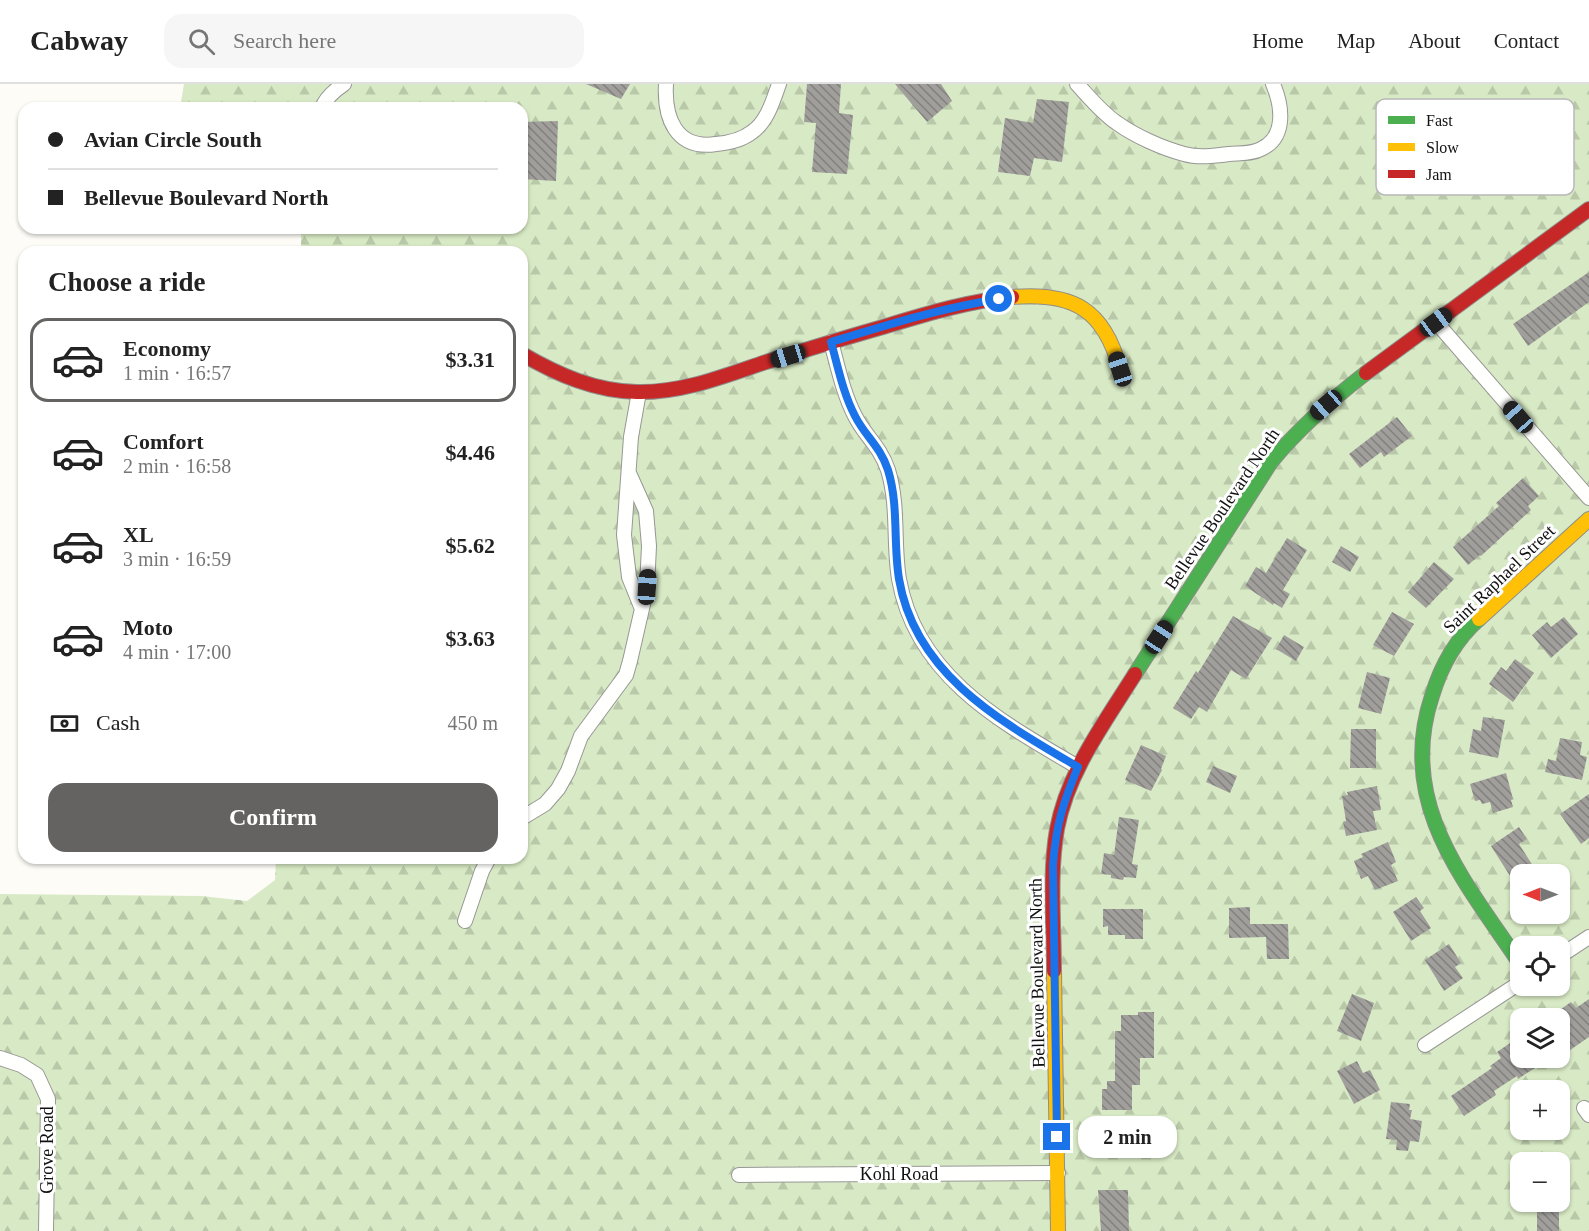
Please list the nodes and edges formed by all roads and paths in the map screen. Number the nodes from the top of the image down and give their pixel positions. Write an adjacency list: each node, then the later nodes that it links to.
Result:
1 (344, 84): 6 (street)
2 (666, 84): 3 (street)
3 (779, 84)
4 (1077, 84): 5 (street)
5 (1273, 84)
6 (325, 102)
7 (1589, 209): 8 (main road, Bellevue Boulevard North)
8 (1436, 322): 14 (street); 17 (main road, Bellevue Boulevard North)
9 (831, 342): 11 (main road); 12 (main road); 17 (street)
10 (528, 358): 12 (main road)
11 (1120, 369)
12 (639, 392): 13 (street)
13 (629, 473): 16 (street); 16 (street)
14 (1589, 498)
15 (1589, 519): 22 (main road, Saint Raphael Street)
16 (643, 611): 18 (street)
17 (1078, 767): 27 (main road, Bellevue Boulevard North)
18 (528, 814)
19 (486, 864): 20 (street)
20 (465, 921)
21 (1589, 937): 23 (street)
22 (1510, 949)
23 (1570, 949)
24 (1510, 989): 25 (street)
25 (1425, 1045)
26 (0, 1058): 29 (street, Grove Road)
27 (1058, 1173): 28 (street, Kohl Road); 30 (main road, Bellevue Boulevard North)
28 (740, 1174)
29 (46, 1231)
30 (1058, 1231)

